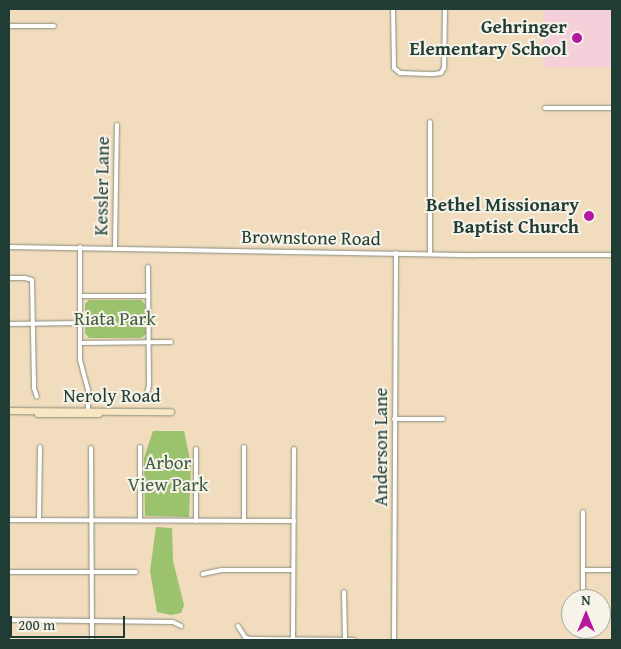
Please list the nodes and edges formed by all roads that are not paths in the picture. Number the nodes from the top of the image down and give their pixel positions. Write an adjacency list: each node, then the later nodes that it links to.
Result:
1 (393, 9): 2 (street)
2 (444, 9)
3 (9, 26): 4 (street)
4 (54, 26)
5 (545, 108): 6 (street)
6 (612, 108)
7 (430, 122): 13 (street)
8 (117, 125): 11 (street, Kessler Lane)
9 (9, 247): 10 (street, Brownstone Road)
10 (80, 247): 11 (street, Brownstone Road); 17 (street)
11 (115, 247): 12 (street, Brownstone Road)
12 (396, 253): 13 (street, Brownstone Road); 29 (street, Anderson Lane)
13 (430, 254): 14 (street, Brownstone Road)
14 (612, 254)
15 (148, 267): 18 (street)
16 (9, 278): 21 (street)
17 (81, 296): 18 (street); 19 (street)
18 (148, 296): 22 (street)
19 (80, 323): 21 (street); 24 (street)
20 (9, 324): 21 (street)
21 (34, 324): 26 (street)
22 (149, 342): 23 (street); 24 (street); 25 (street)
23 (171, 342)
24 (80, 343): 27 (street)
25 (147, 394)
26 (37, 396)
27 (88, 412): 27 (street, Neroly Road); 28 (street, Neroly Road)
28 (9, 413)
29 (394, 419): 30 (street); 62 (street, Anderson Lane)
30 (443, 419)
31 (40, 447): 39 (street)
32 (140, 447): 41 (street)
33 (244, 447): 43 (street)
34 (91, 448): 40 (street)
35 (196, 449): 42 (street)
36 (294, 449): 44 (street)
37 (583, 512): 46 (street)
38 (9, 520): 39 (street)
39 (39, 520): 40 (street)
40 (92, 520): 41 (street); 48 (street)
41 (140, 520): 42 (street)
42 (196, 521): 43 (street)
43 (244, 521): 44 (street)
44 (294, 522): 45 (street)
45 (293, 570): 51 (street); 59 (street)
46 (583, 570): 47 (street); 52 (street)
47 (612, 570)
48 (92, 571): 49 (street); 50 (street); 55 (street)
49 (9, 572)
50 (136, 572)
51 (203, 574)
52 (583, 589)
53 (344, 592): 60 (street)
54 (9, 620): 55 (street)
55 (92, 621): 56 (street); 58 (street)
56 (181, 626)
57 (238, 626): 59 (street)
58 (92, 640)
59 (293, 640): 60 (street)
60 (345, 640): 61 (street)
61 (354, 640)
62 (394, 640)

